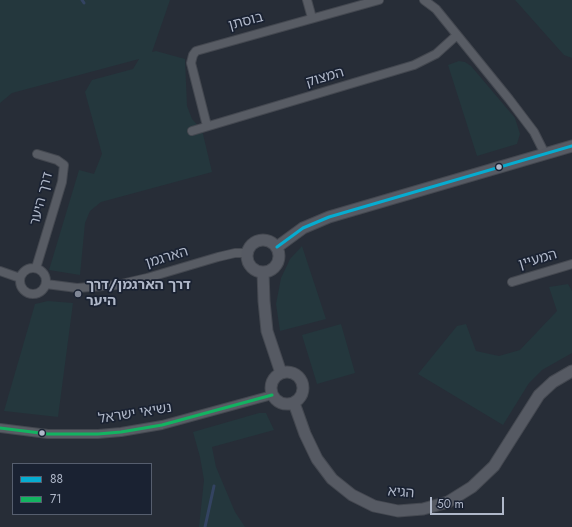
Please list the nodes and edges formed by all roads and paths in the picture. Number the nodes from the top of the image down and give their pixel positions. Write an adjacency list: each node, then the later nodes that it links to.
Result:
1 (307, 0): 4 (street)
2 (379, 0): 4 (street, בוסתן)
3 (424, 0): 5 (street)
4 (312, 18): 6 (street, בוסתן)
5 (457, 35): 6 (street, המצוק); 10 (street)
6 (207, 126): 7 (street, המצוק)
7 (192, 130)
8 (572, 146): 10 (street)
9 (37, 154): 14 (street, דרך היער)
10 (545, 154): 11 (street)
11 (276, 247): 12 (street); 16 (street)
12 (248, 253): 16 (street); 19 (street, הארגמן)
13 (572, 264): 18 (street, המעיין)
14 (36, 268): 17 (street); 19 (street)
15 (0, 271): 17 (street)
16 (263, 272): 21 (street)
17 (20, 278): 19 (street)
18 (512, 282)
19 (46, 284)
20 (572, 370): 23 (street, הגיא)
21 (281, 373): 22 (street); 23 (street)
22 (272, 395): 23 (street); 24 (street, נשיאי ישראל)
23 (294, 404)
24 (0, 428)

